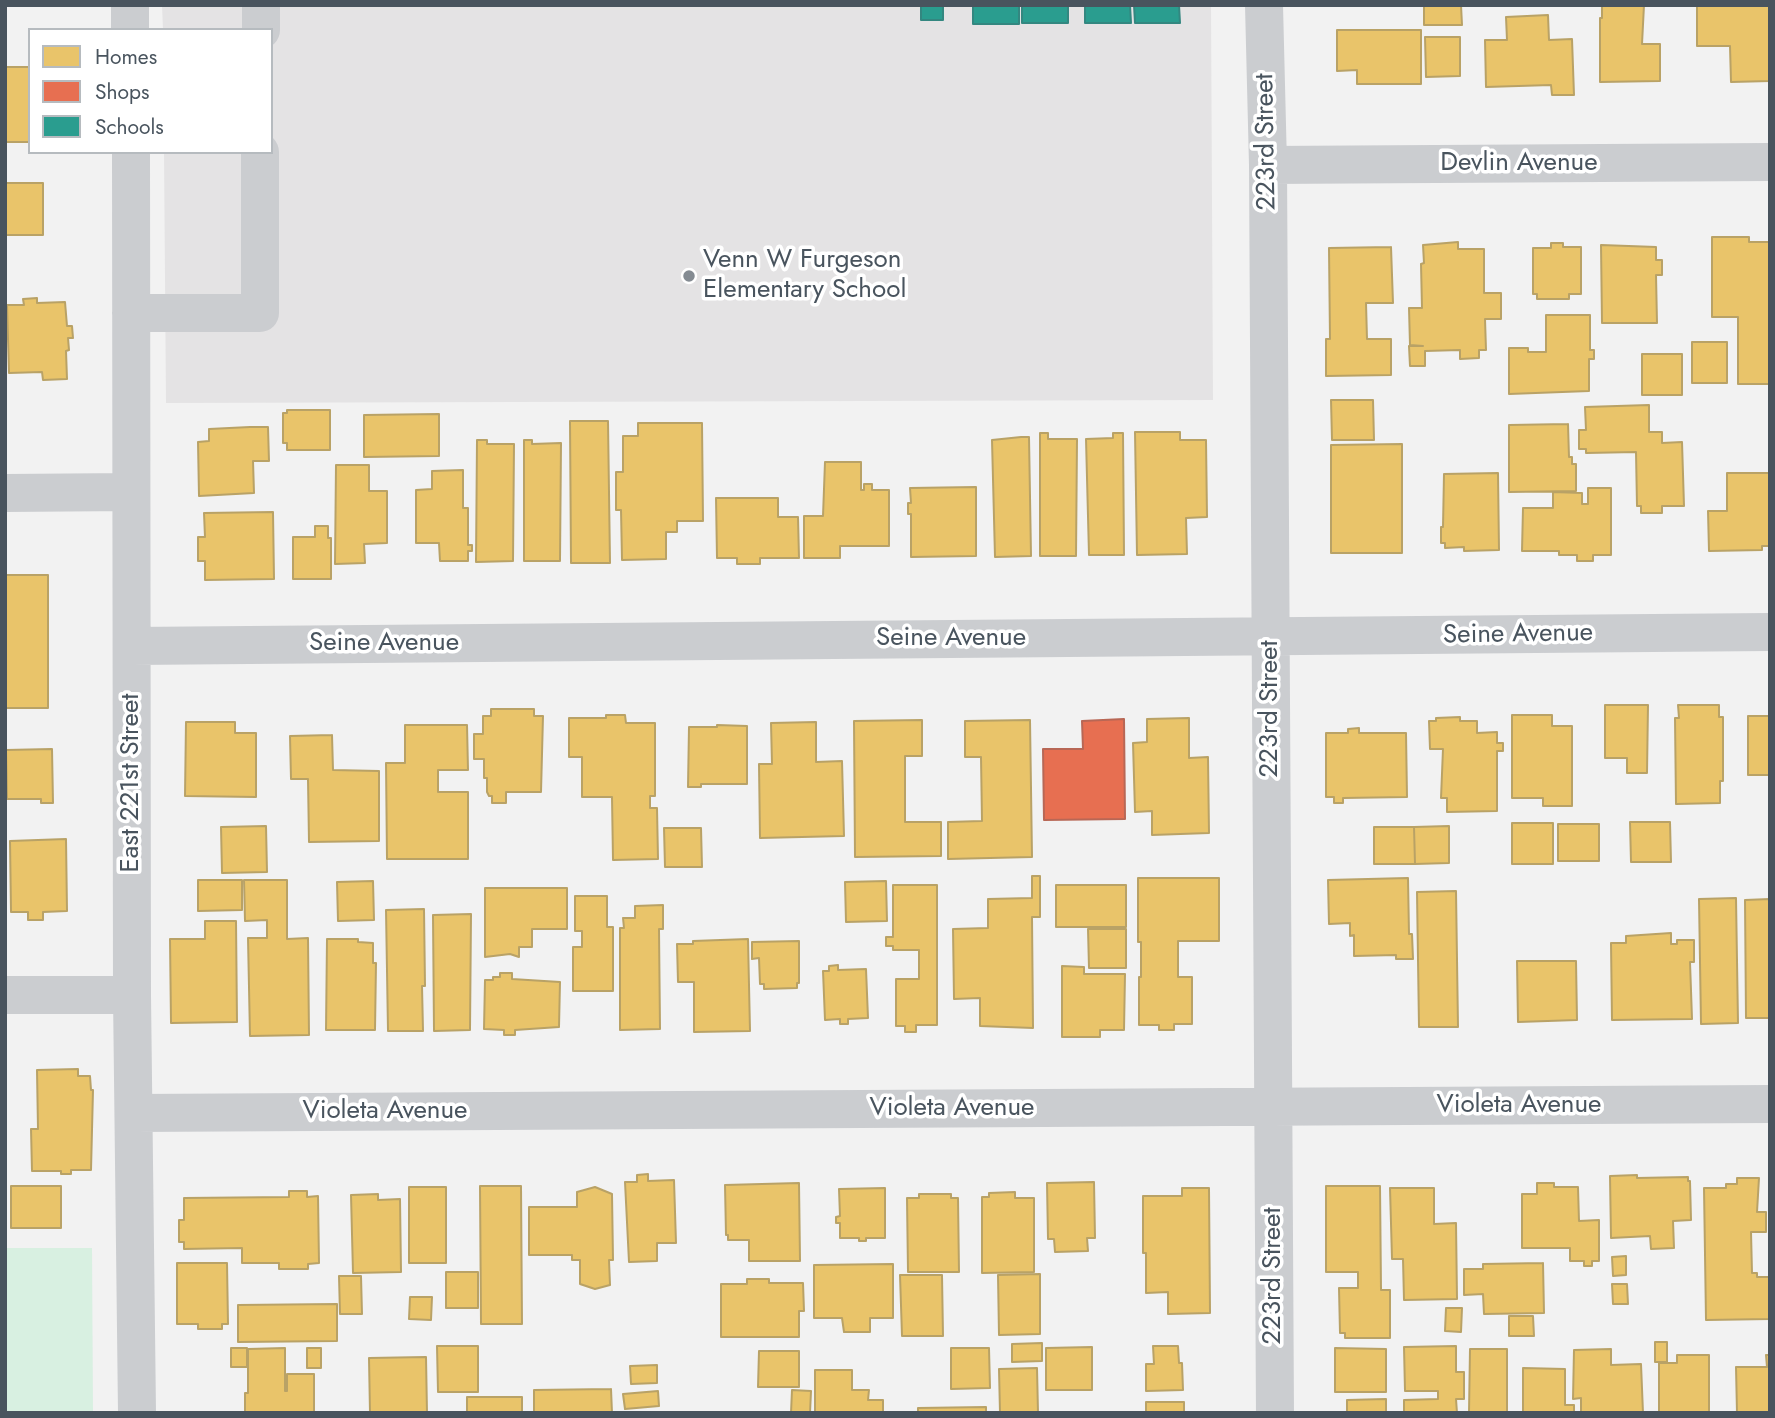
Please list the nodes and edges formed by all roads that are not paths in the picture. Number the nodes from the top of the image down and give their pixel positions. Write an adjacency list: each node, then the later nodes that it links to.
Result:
1 (130, 5): 4 (street)
2 (261, 5): 5 (street)
3 (1264, 5): 9 (street, 223rd Street)
4 (130, 28)
5 (261, 28)
6 (131, 154): 10 (street, East 221st Street)
7 (260, 154): 10 (street)
8 (1770, 162): 9 (street, Devlin Avenue)
9 (1268, 165): 14 (street, 223rd Street)
10 (131, 313): 11 (street, East 221st Street)
11 (131, 492): 12 (street); 15 (street, East 221st Street)
12 (5, 493)
13 (1770, 632): 14 (street, Seine Avenue)
14 (1270, 637): 15 (street, Seine Avenue); 19 (street, 223rd Street)
15 (132, 646): 17 (street, East 221st Street)
16 (5, 995): 17 (street)
17 (132, 995): 20 (street, East 221st Street)
18 (1770, 1104): 19 (street, Violeta Avenue)
19 (1273, 1107): 20 (street, Violeta Avenue); 22 (street, 223rd Street)
20 (134, 1113): 21 (street, East 221st Street)
21 (137, 1413)
22 (1275, 1413)

